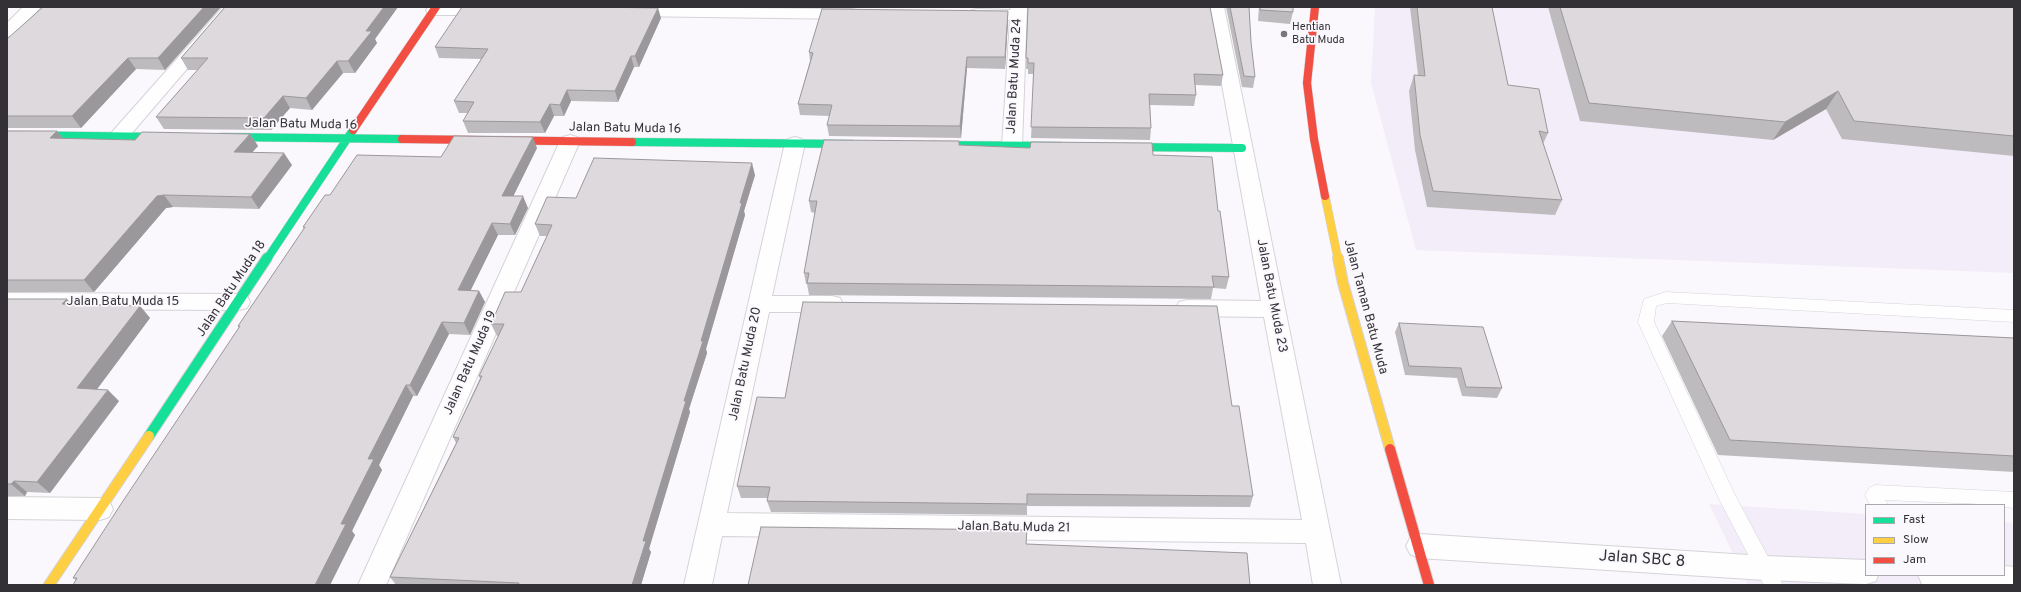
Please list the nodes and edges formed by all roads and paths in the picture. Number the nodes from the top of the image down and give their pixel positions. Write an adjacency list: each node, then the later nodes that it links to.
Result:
1 (33, 7): 13 (street)
2 (232, 7): 15 (street)
3 (1216, 7): 26 (street, Jalan Batu Muda 23)
4 (1315, 7): 40 (street, Jalan Taman Batu Muda)
5 (435, 8): 7 (street); 18 (street, Jalan Batu Muda 18)
6 (635, 9): 8 (street); 9 (street)
7 (504, 10)
8 (819, 10): 11 (street)
9 (611, 11)
10 (1019, 11): 12 (street); 23 (street, Jalan Batu Muda 24)
11 (864, 14)
12 (964, 14)
13 (7, 32)
14 (7, 135): 15 (street)
15 (119, 136): 16 (street)
16 (174, 137)
17 (214, 137): 18 (street, Jalan Batu Muda 16)
18 (348, 138): 19 (street, Jalan Batu Muda 16); 28 (street, Jalan Batu Muda 18)
19 (570, 141): 20 (street, Jalan Batu Muda 16); 46 (street, Jalan Batu Muda 19)
20 (794, 143): 21 (street, Jalan Batu Muda 16); 29 (street, Jalan Batu Muda 20)
21 (864, 144)
22 (919, 145): 23 (street)
23 (1012, 146): 24 (street)
24 (1068, 146)
25 (1115, 147): 26 (street)
26 (1242, 148): 32 (street, Jalan Batu Muda 23)
27 (7, 301): 28 (street, Jalan Batu Muda 15)
28 (239, 302): 37 (street, Jalan Batu Muda 18)
29 (759, 304): 30 (street); 38 (street, Jalan Batu Muda 20)
30 (854, 305)
31 (1163, 308): 32 (street)
32 (1274, 309): 39 (street, Jalan Batu Muda 23)
33 (2014, 316): 42 (lane)
34 (2014, 500): 35 (lane)
35 (1878, 504)
36 (7, 508): 37 (street)
37 (100, 509): 45 (street, Jalan Batu Muda 18)
38 (711, 524): 39 (street, Jalan Batu Muda 21); 47 (street, Jalan Batu Muda 20)
39 (1318, 532): 48 (street, Jalan Batu Muda 23)
40 (1419, 546): 42 (street, Jalan SBC 8); 49 (street, Jalan Taman Batu Muda)
41 (1865, 572): 42 (street, Jalan SBC 8)
42 (1770, 576)
43 (1952, 576): 44 (street)
44 (2014, 579)
45 (49, 585)
46 (372, 585)
47 (698, 585)
48 (1327, 585)
49 (1429, 585)

